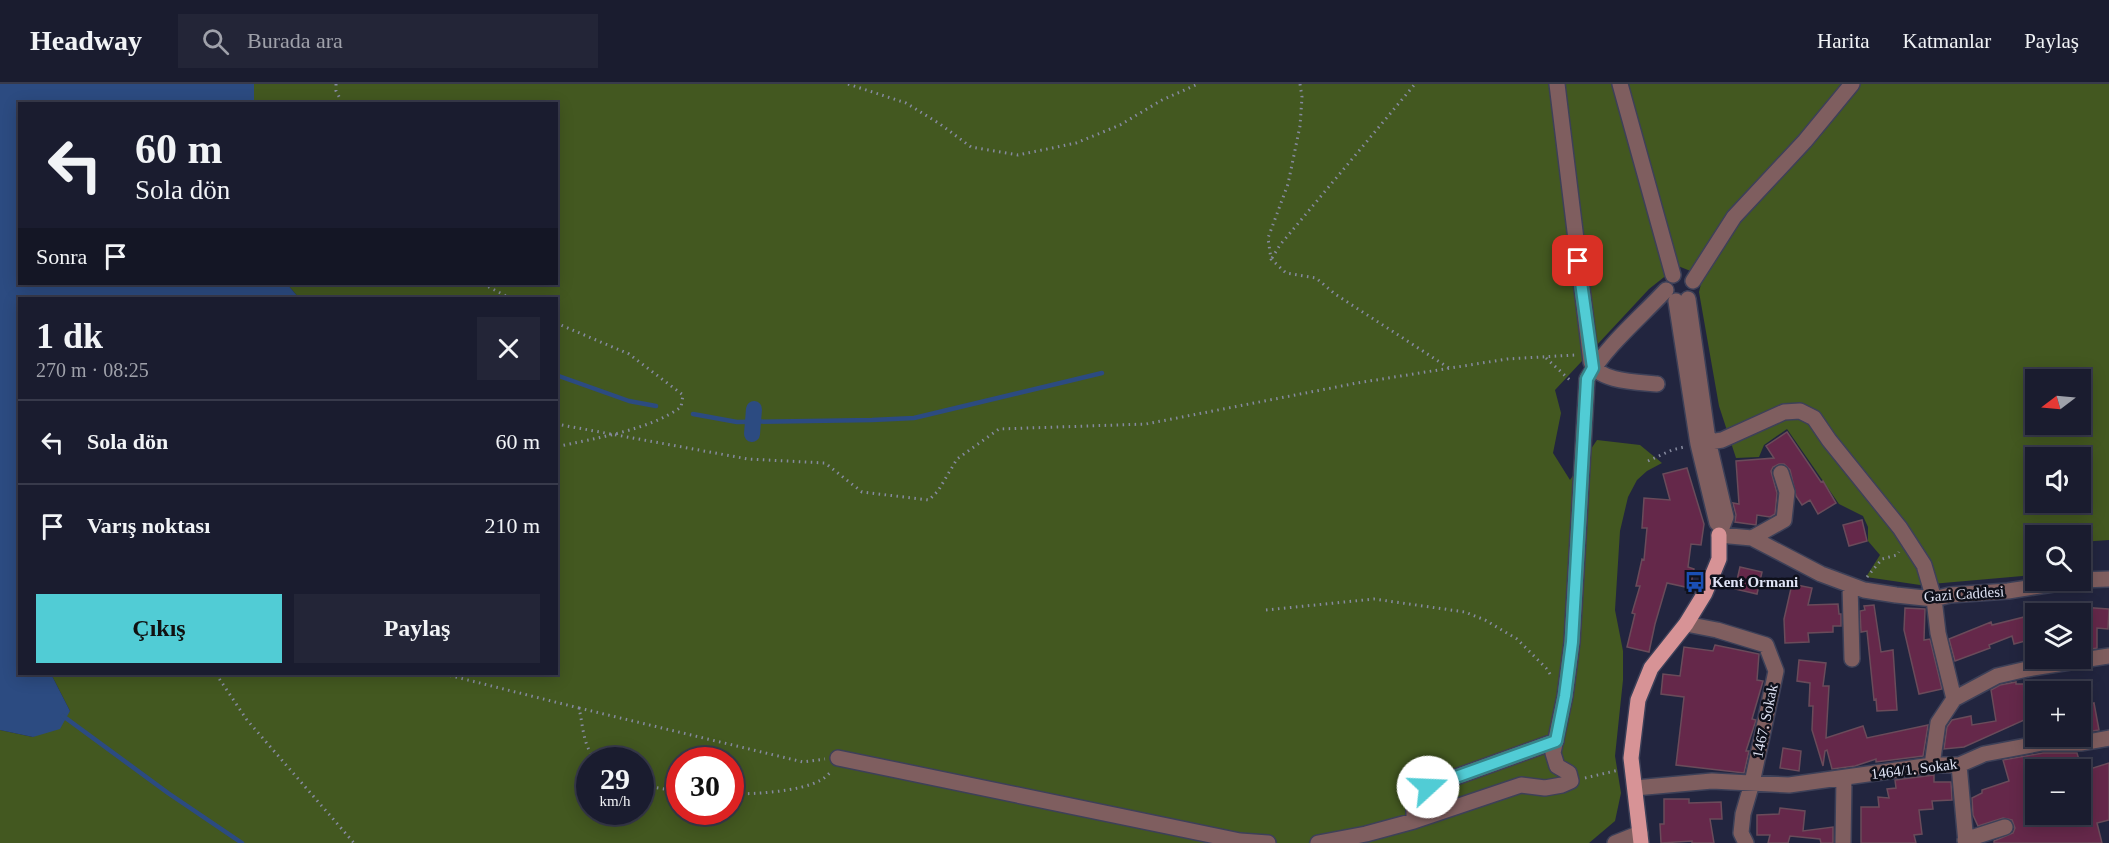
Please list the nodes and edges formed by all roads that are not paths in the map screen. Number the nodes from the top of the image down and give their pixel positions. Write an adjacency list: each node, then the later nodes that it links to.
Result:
1 (1557, 84): 7 (street)
2 (1620, 84): 4 (street)
3 (1852, 84): 5 (street)
4 (1673, 275): 5 (street); 6 (street)
5 (1693, 281): 6 (street)
6 (1677, 297): 7 (street); 9 (street)
7 (1591, 360): 8 (street); 23 (street)
8 (1657, 384)
9 (1703, 443): 11 (street); 17 (street)
10 (1780, 472): 12 (street)
11 (1719, 535): 12 (street, Gazi Caddesi); 18 (main road)
12 (1752, 538): 15 (street, Gazi Caddesi)
13 (2109, 579): 14 (street, Gazi Caddesi)
14 (2091, 580)
15 (1857, 587): 17 (street, Gazi Caddesi); 20 (street)
16 (2025, 588): 17 (street, Gazi Caddesi)
17 (1934, 599): 21 (street)
18 (1686, 624): 28 (street, 1467. Sokak); 29 (main road)
19 (2109, 656): 21 (street)
20 (1852, 659)
21 (1954, 699): 25 (street)
22 (2109, 738): 26 (street, 1464/1. Sokak)
23 (1556, 741): 30 (street); 30 (street)
24 (838, 758): 34 (street)
25 (1932, 765): 26 (street, 1464/1. Sokak); 27 (street, 1464/1. Sokak)
26 (1959, 765): 33 (street)
27 (1844, 778): 28 (street, 1464/1. Sokak); 38 (street)
28 (1752, 783): 29 (street, 1464/1. Sokak); 37 (street, 1467. Sokak)
29 (1635, 788): 32 (main road)
30 (1414, 821): 35 (street)
31 (2005, 827): 33 (street)
32 (1640, 838): 36 (street)
33 (1966, 841)
34 (1268, 843)
35 (1317, 843)
36 (1615, 843)
37 (1746, 843)
38 (1843, 843)

